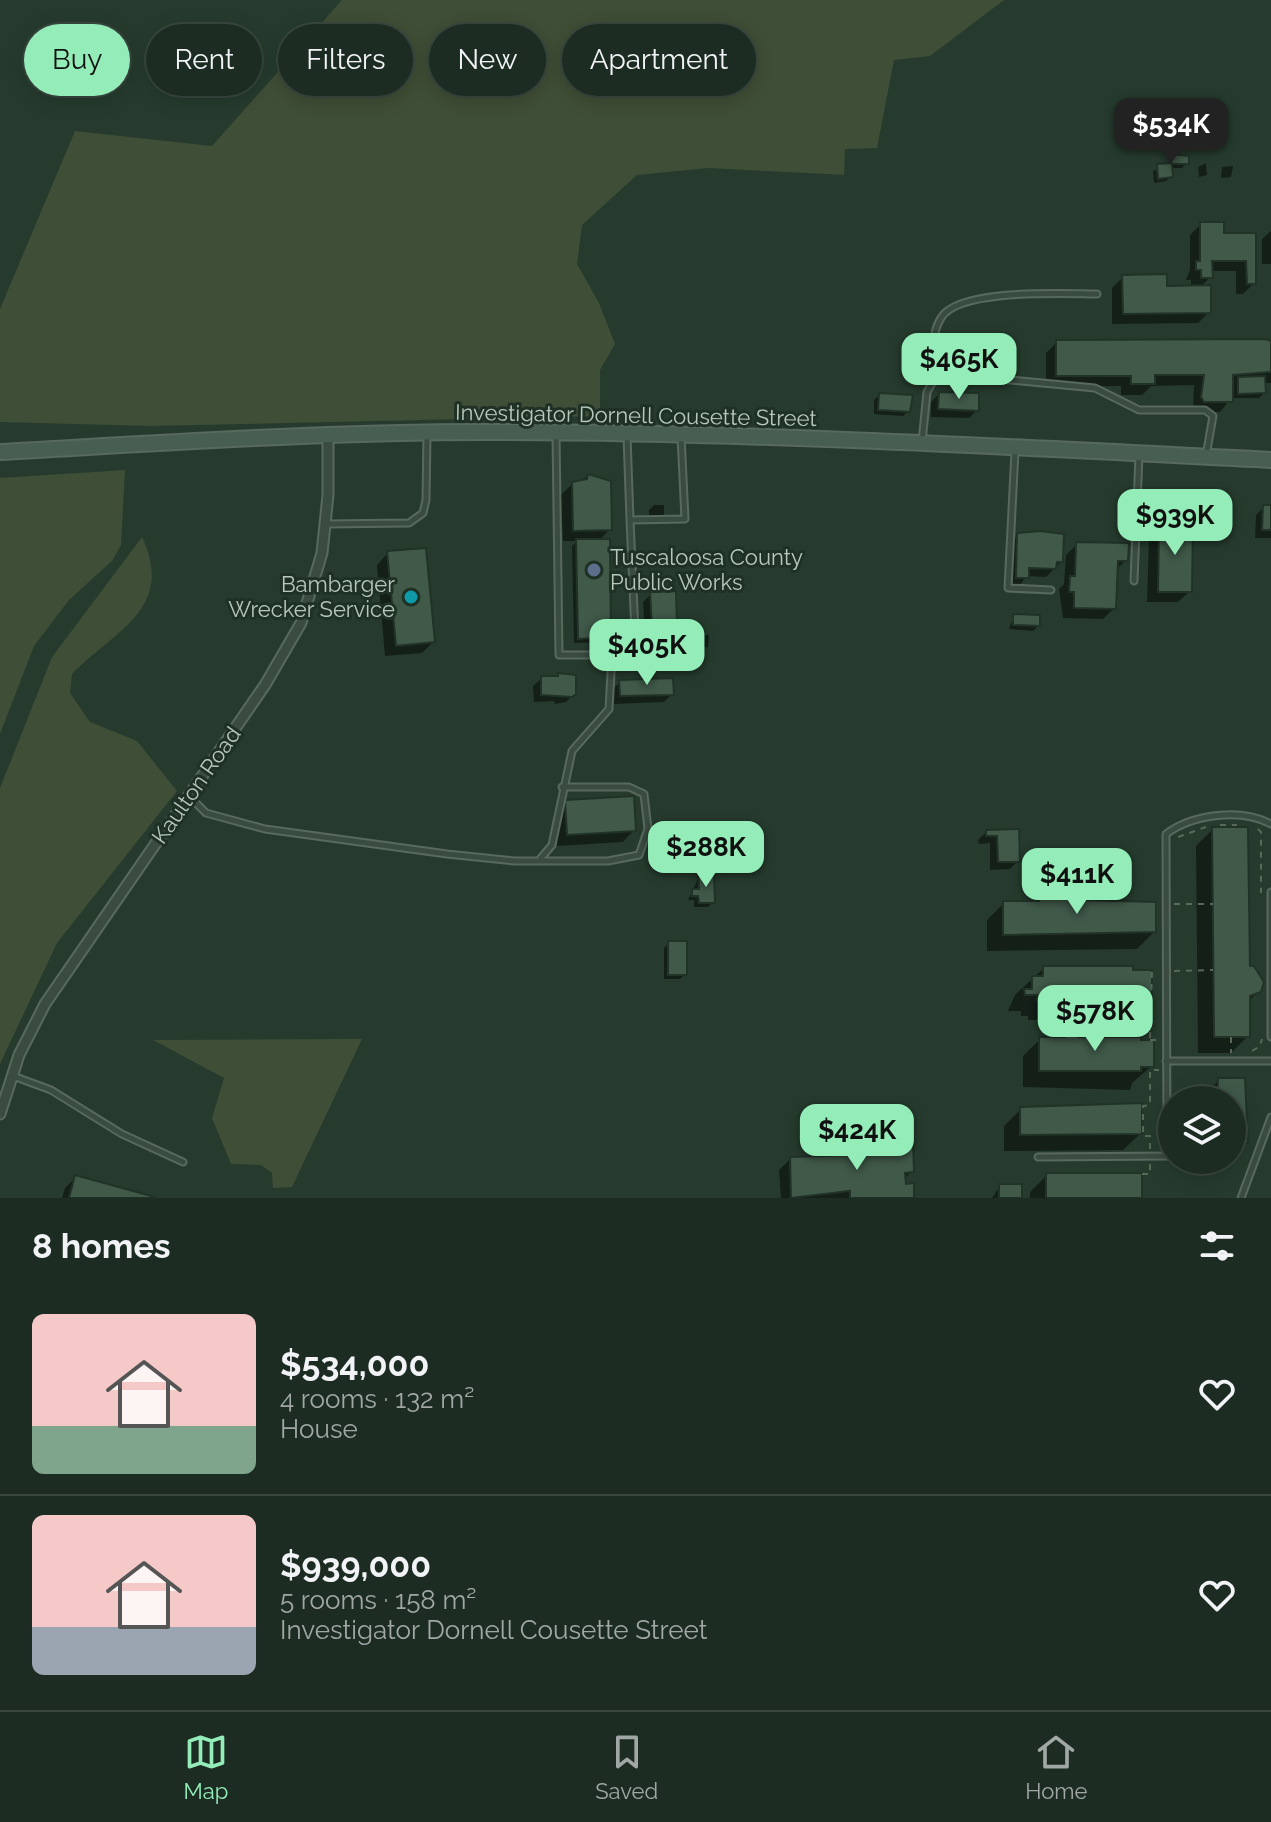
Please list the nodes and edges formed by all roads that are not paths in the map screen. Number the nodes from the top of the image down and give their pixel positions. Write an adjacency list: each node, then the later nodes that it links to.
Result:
1 (1097, 294): 2 (lane)
2 (934, 380): 8 (lane); 12 (lane)
3 (427, 433): 4 (main road, Investigator Dornell Cousette Street); 5 (main road, Investigator Dornell Cousette Street); 15 (lane)
4 (556, 433): 6 (main road, Investigator Dornell Cousette Street); 18 (lane)
5 (328, 435): 10 (main road, Investigator Dornell Cousette Street); 15 (street, Kaulton Road)
6 (627, 435): 7 (main road, Investigator Dornell Cousette Street); 14 (lane)
7 (681, 436): 8 (main road, Investigator Dornell Cousette Street); 14 (lane)
8 (921, 445): 9 (main road, Investigator Dornell Cousette Street)
9 (1016, 450): 11 (main road, Investigator Dornell Cousette Street); 17 (lane)
10 (0, 452)
11 (1139, 455): 12 (main road, Investigator Dornell Cousette Street); 16 (lane)
12 (1206, 457): 13 (main road, Investigator Dornell Cousette Street)
13 (1271, 460)
14 (630, 520): 18 (lane)
15 (326, 524): 20 (street, Kaulton Road)
16 (1134, 581)
17 (1051, 590)
18 (612, 655): 19 (lane)
19 (562, 787): 22 (lane); 22 (lane)
20 (189, 796): 22 (lane); 27 (street, Kaulton Road)
21 (1271, 824): 25 (lane)
22 (541, 858)
23 (1271, 892): 24 (lane)
24 (1271, 1037)
25 (1166, 1061): 26 (lane); 28 (lane)
26 (1271, 1061)
27 (12, 1076): 29 (street, Kaulton Road); 33 (lane)
28 (1167, 1086)
29 (0, 1114)
30 (1271, 1117): 34 (lane)
31 (1158, 1156): 32 (lane)
32 (1038, 1157)
33 (183, 1162)
34 (1241, 1198)

